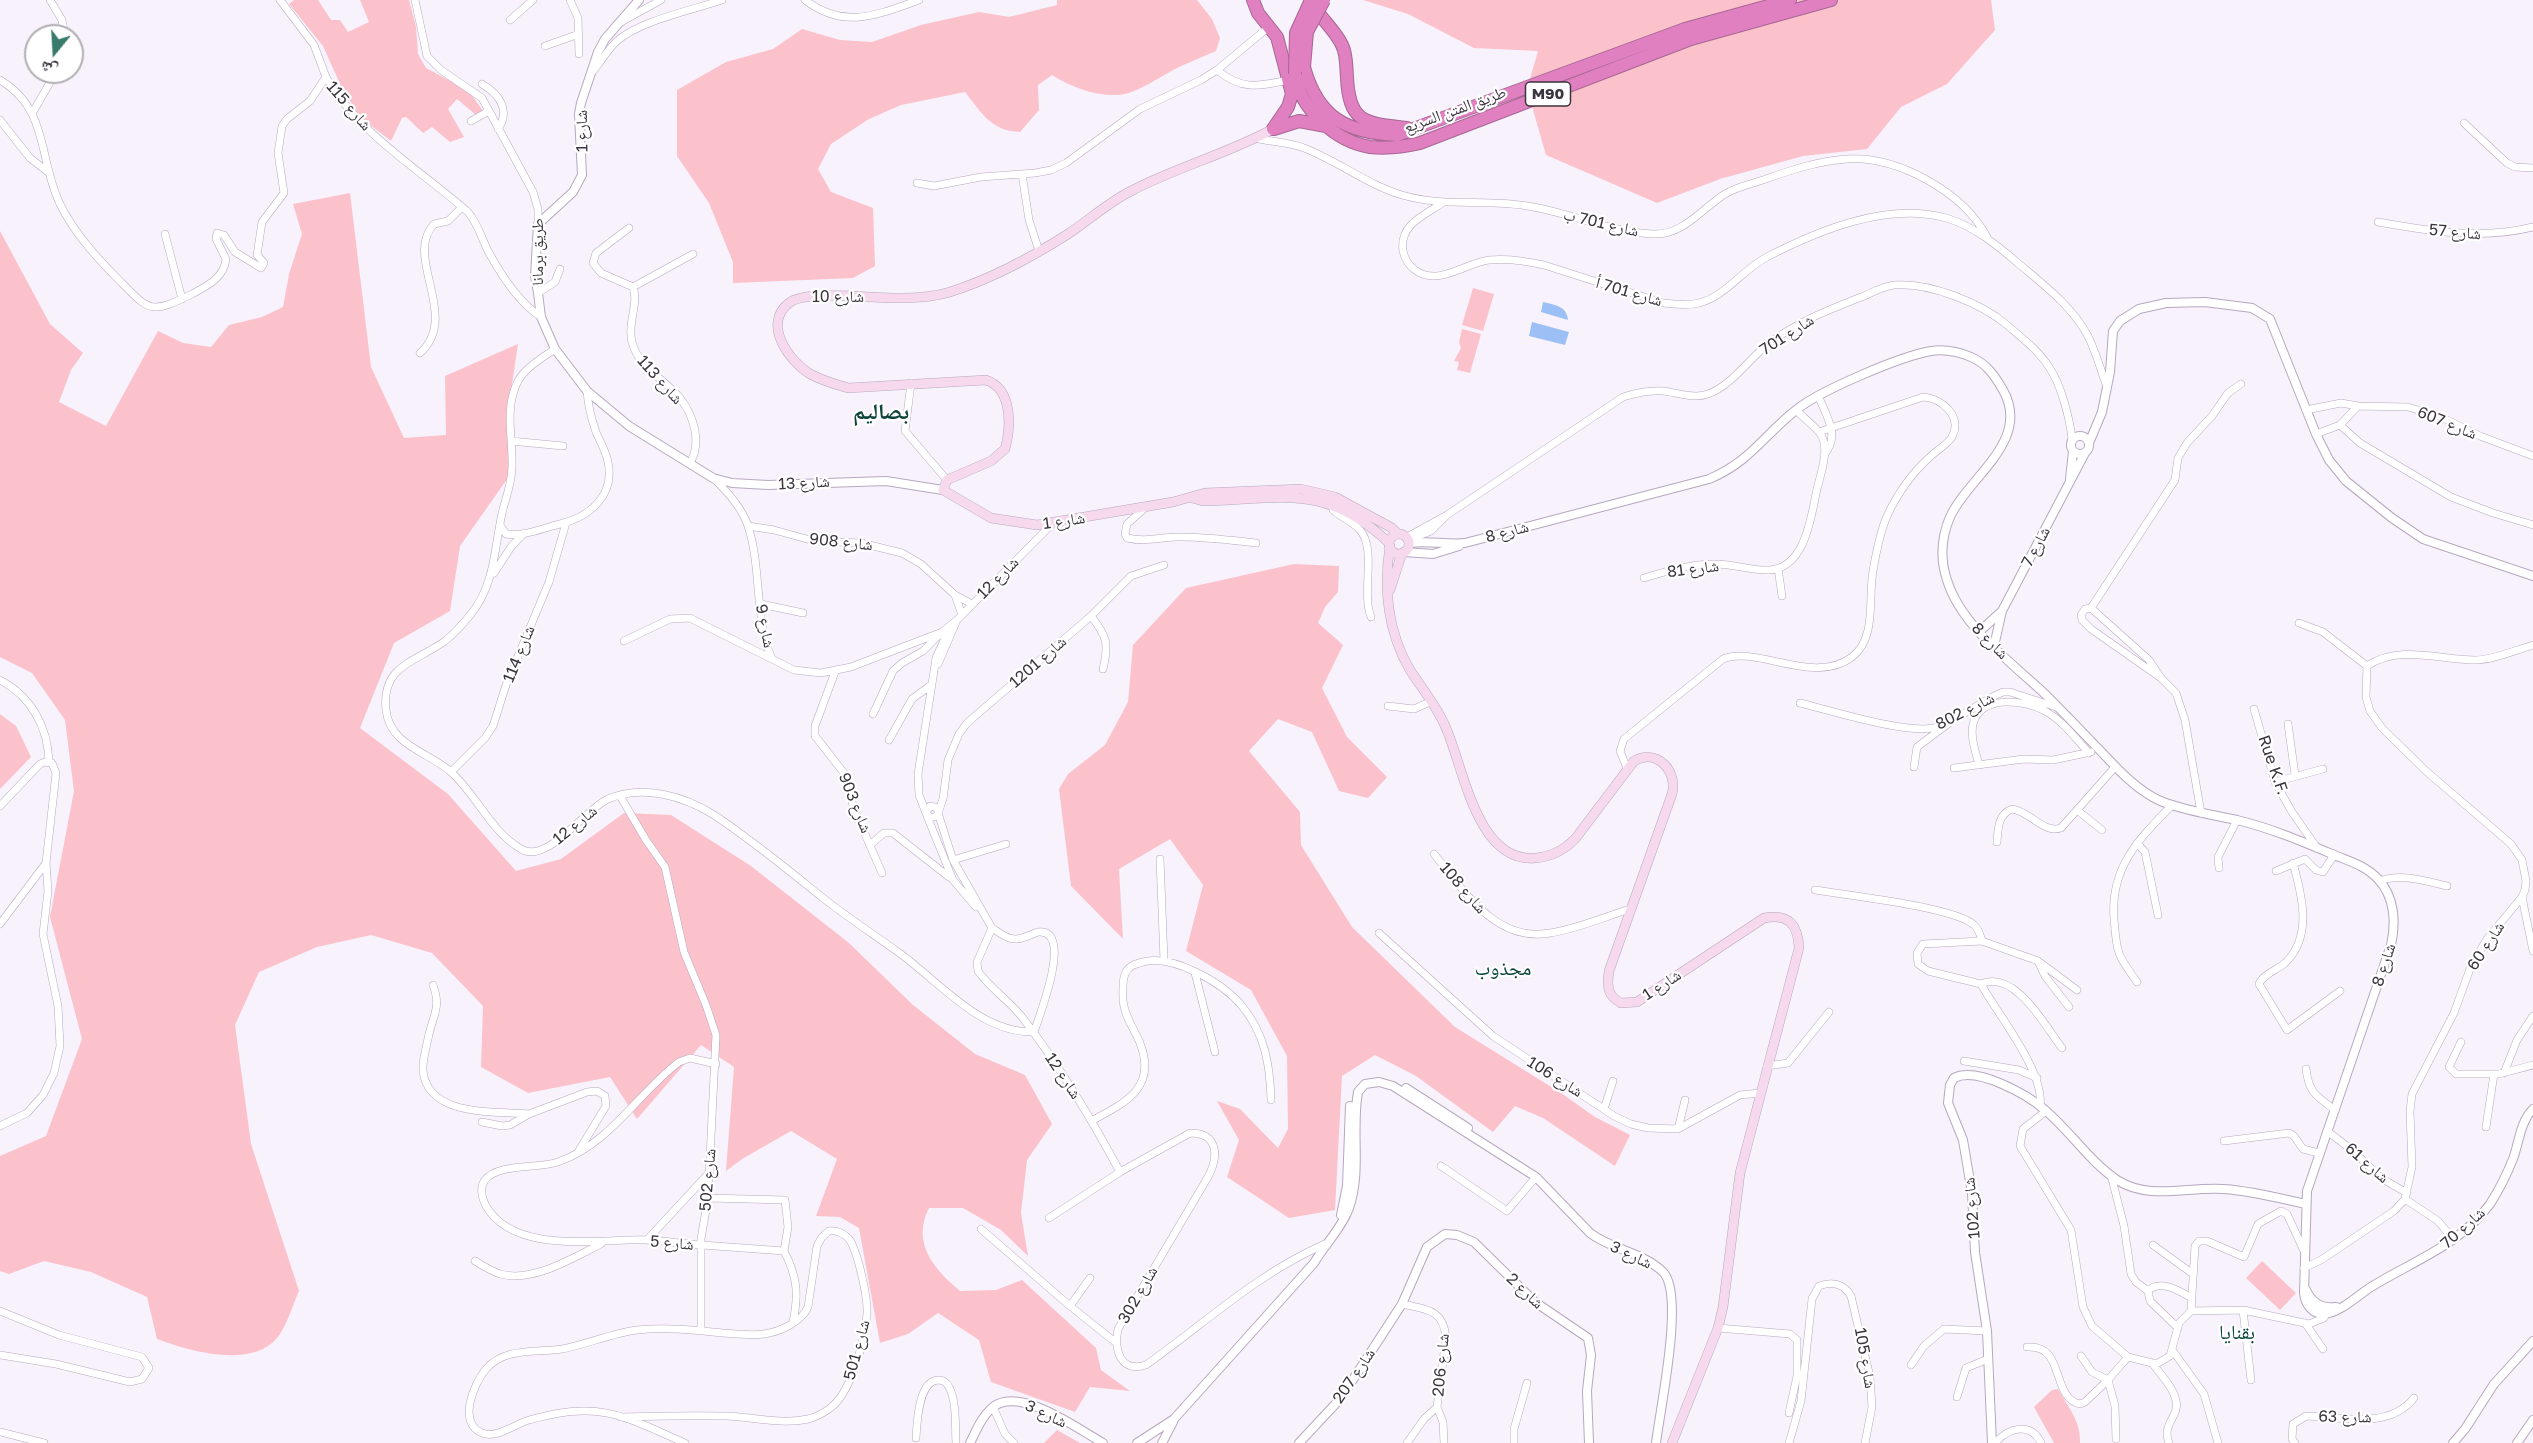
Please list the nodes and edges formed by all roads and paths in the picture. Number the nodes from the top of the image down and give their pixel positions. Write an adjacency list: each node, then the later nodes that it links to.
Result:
1 (51, 0): 20 (street)
2 (279, 0): 27 (street)
3 (415, 0): 32 (street, طريق برمانا)
4 (533, 0): 16 (street)
5 (570, 0): 22 (street)
6 (639, 0): 19 (street, شارع 1)
7 (662, 0): 19 (street)
8 (722, 0): 26 (street)
9 (805, 0): 10 (street)
10 (919, 0)
11 (1253, 0): 21 (highway)
12 (1311, 0): 29 (highway, طريق المتن السريع / M90, bridge)
13 (1324, 0): 29 (highway, طريق المتن السريع / M90, bridge)
14 (1790, 0): 39 (highway, طريق المتن السريع / M90)
15 (1831, 0): 37 (highway, طريق المتن السريع / M90)
16 (523, 3): 18 (street)
17 (1320, 15): 39 (highway)
18 (510, 20)
19 (621, 22): 26 (street, شارع 1)
20 (63, 24)
21 (1270, 26): 25 (street); 29 (highway)
22 (579, 34): 23 (street); 24 (street)
23 (545, 46)
24 (579, 54)
25 (1217, 70): 29 (street); 44 (street)
26 (591, 75): 50 (street, شارع 1)
27 (326, 77): 47 (street, شارع 115); 61 (street, شارع 115)
28 (0, 80): 33 (street, شارع 115)
29 (1295, 80): 37 (highway, طريق المتن السريع / M90); 39 (highway, طريق المتن السريع / M90); 40 (highway)
30 (50, 84): 33 (street)
31 (482, 84): 38 (street)
32 (489, 111): 35 (street); 38 (street, طريق برمانا)
33 (33, 112): 43 (street, شارع 115)
34 (0, 120): 43 (street)
35 (471, 121)
36 (2464, 123): 42 (street)
37 (1327, 127): 40 (highway)
38 (498, 129): 50 (street, طريق برمانا)
39 (1417, 129)
40 (1271, 130): 41 (main road, شارع 10)
41 (1255, 138): 46 (street, شارع 701 ب); 56 (main road, شارع 10)
42 (2533, 168)
43 (48, 172): 61 (street, شارع 115)
44 (1022, 174): 45 (street); 56 (street)
45 (917, 183)
46 (1444, 202): 48 (street, شارع 701 ب); 51 (street, شارع 701 أ)
47 (462, 207): 62 (street, شارع 115); 64 (street)
48 (1968, 210): 51 (street); 55 (street, شارع 701 ب)
49 (2378, 222): 52 (street, شارع 57)
50 (538, 224): 60 (street, طريق برمانا)
51 (1961, 224): 55 (street, شارع 701 أ)
52 (2533, 227)
53 (629, 228): 59 (street)
54 (165, 234): 61 (street)
55 (1987, 237): 67 (street)
56 (1039, 251): 65 (main road, شارع 10)
57 (693, 254): 59 (street)
58 (561, 269): 60 (street)
59 (633, 287): 85 (street, شارع 113)
60 (537, 293): 62 (street, طريق برمانا)
61 (182, 299)
62 (542, 317): 63 (street, طريق برمانا)
63 (555, 349): 68 (street, طريق برمانا); 78 (street, شارع 12)
64 (420, 353)
65 (911, 383): 87 (street); 87 (main road, شارع 10)
66 (2241, 384): 113 (street)
67 (2107, 387): 72 (street); 77 (street)
68 (587, 391): 81 (street, طريق برمانا); 92 (street)
69 (1818, 396): 71 (street, شارع 8); 74 (street); 120 (street, شارع 8)
70 (2358, 406): 72 (street, شارع 607); 73 (street); 84 (street, شارع 607)
71 (1796, 410): 75 (street); 100 (street, شارع 8)
72 (2306, 410): 76 (street)
73 (2340, 425): 76 (street); 95 (street)
74 (1832, 428): 75 (street); 83 (street); 147 (street)
75 (1819, 432): 83 (street)
76 (2316, 434): 105 (street)
77 (2080, 438): 80 (street, شارع 7); 82 (street, شارع 7); 98 (street, شارع 701)
78 (511, 441): 79 (street); 94 (street, شارع 12)
79 (563, 446)
80 (2073, 451): 82 (street); 88 (street, شارع 7)
81 (673, 452): 85 (street, شارع 13)
82 (2085, 453): 88 (street, شارع 7)
83 (1824, 455): 104 (street)
84 (2533, 456)
85 (690, 463): 86 (street, شارع 13)
86 (713, 478): 89 (street, شارع 13); 96 (street, شارع 9)
87 (947, 480): 89 (main road)
88 (2069, 482): 114 (street, شارع 7)
89 (943, 490): 93 (main road, شارع 1)
90 (1333, 500): 91 (main road, شارع 1); 98 (main road, شارع 1); 101 (main road, شارع 1); 117 (street)
91 (1148, 506): 93 (main road, شارع 1); 99 (street)
92 (566, 523): 97 (street); 150 (street, شارع 114)
93 (1052, 524): 112 (street, شارع 12)
94 (500, 525): 97 (street); 107 (street, شارع 12)
95 (2533, 525)
96 (748, 526): 108 (street, شارع 908); 111 (street, شارع 9)
97 (524, 533): 107 (street, شارع 12)
98 (1406, 538): 100 (street, شارع 8); 101 (main road); 102 (main road)
99 (1256, 543)
100 (1465, 543): 102 (street, شارع 8)
101 (1390, 545): 102 (main road, شارع 1); 109 (main road)
102 (1403, 553): 109 (main road)
103 (1164, 565): 116 (street, شارع 1201)
104 (1778, 568): 106 (street, شارع 81); 110 (street)
105 (2533, 576)
106 (1644, 578)
107 (490, 580): 150 (street, شارع 12)
108 (955, 595): 112 (street, شارع 908); 118 (street, شارع 908)
109 (1388, 596): 132 (main road)
110 (1782, 596)
111 (760, 604): 115 (street); 125 (street, شارع 9)
112 (972, 604): 118 (street, شارع 12)
113 (2091, 608): 129 (street); 129 (street)
114 (2002, 611): 120 (street); 124 (street)
115 (802, 613)
116 (1091, 616): 127 (street); 157 (street, شارع 1201)
117 (1371, 617)
118 (957, 620): 121 (street, شارع 9); 131 (street, شارع 12)
119 (2299, 623): 126 (street)
120 (1980, 631): 124 (street, شارع 8)
121 (942, 632): 128 (street, شارع 9); 137 (street)
122 (624, 641): 125 (street)
123 (2533, 645): 126 (street)
124 (1994, 646): 135 (street, شارع 8)
125 (772, 658): 128 (street, شارع 9)
126 (2367, 666): 179 (street)
127 (1103, 669)
128 (835, 672): 163 (street, شارع 903)
129 (2160, 678): 158 (street)
130 (0, 680): 143 (street)
131 (931, 685): 140 (street); 157 (street, شارع 12)
132 (1432, 701): 134 (street); 147 (main road)
133 (1800, 703): 138 (street, شارع 802)
134 (1388, 706)
135 (2059, 708): 138 (street, شارع 802); 141 (street, شارع 8)
136 (2254, 710): 152 (street, Rue K.F.)
137 (873, 714)
138 (1952, 721): 145 (street)
139 (2288, 724): 151 (street)
140 (889, 740)
141 (2099, 750): 142 (street); 146 (street, شارع 8)
142 (2089, 753): 144 (street); 144 (street)
143 (49, 762): 155 (street); 170 (street)
144 (1979, 765): 148 (street)
145 (1914, 767)
146 (2115, 767): 154 (street, شارع 8); 156 (street)
147 (1627, 768): 180 (main road, شارع 1)
148 (1954, 768)
149 (2323, 768): 151 (street)
150 (451, 772): 153 (street, شارع 12)
151 (2295, 775): 152 (street)
152 (2275, 782): 165 (street, Rue K.F.)
153 (620, 796): 199 (street, شارع 12); 204 (street)
154 (2172, 805): 158 (street, شارع 8); 162 (street)
155 (0, 806)
156 (2077, 810): 160 (street); 161 (street)
157 (932, 812): 169 (street, شارع 12); 175 (street, شارع 12)
158 (2201, 813): 159 (street, شارع 8)
159 (2237, 820): 165 (street, شارع 8); 172 (street)
160 (2102, 830)
161 (1997, 842)
162 (2137, 843): 182 (street); 191 (street)
163 (871, 844): 174 (street); 175 (street, شارع 903)
164 (1006, 844): 169 (street)
165 (2317, 848): 167 (street, شارع 8)
166 (1434, 854): 180 (street, شارع 108)
167 (2334, 855): 171 (street); 176 (street, شارع 8)
168 (1160, 859): 188 (street)
169 (953, 860): 181 (street, شارع 12)
170 (46, 863): 183 (street); 222 (street)
171 (2293, 863): 173 (street); 195 (street)
172 (2219, 868)
173 (2276, 871)
174 (882, 873)
175 (953, 880): 181 (street, شارع 12)
176 (2380, 881): 177 (street); 218 (street, شارع 8)
177 (2447, 886)
178 (1815, 890): 186 (street)
179 (2522, 897): 187 (street); 234 (street, شارع 60)
180 (1630, 909): 206 (main road, شارع 1)
181 (981, 910): 184 (street, شارع 12)
182 (2158, 915)
183 (0, 924)
184 (992, 928): 199 (street, شارع 12); 199 (street)
185 (1379, 933): 216 (street, شارع 106)
186 (1982, 941): 189 (street); 192 (street)
187 (2533, 951)
188 (1164, 960): 190 (street); 220 (street)
189 (2038, 962): 194 (street); 196 (street)
190 (1195, 973): 202 (street); 213 (street)
191 (2137, 982)
192 (1981, 984): 201 (street); 210 (street)
193 (434, 985): 219 (street)
194 (2077, 990)
195 (2340, 992)
196 (2068, 1007)
197 (1829, 1012): 206 (street)
198 (2533, 1016): 208 (street)
199 (1034, 1032): 220 (street, شارع 12)
200 (2461, 1042): 209 (street)
201 (2062, 1048)
202 (1215, 1052)
203 (1964, 1061): 210 (street)
204 (716, 1064): 227 (street, شارع 5); 231 (street, شارع 502)
205 (2533, 1065): 208 (street)
206 (1767, 1066): 212 (main road, شارع 1)
207 (2306, 1069): 218 (street)
208 (2504, 1073): 209 (street)
209 (2494, 1074): 223 (street)
210 (2037, 1078): 215 (street)
211 (1613, 1081): 216 (street)
212 (1760, 1094): 224 (street); 261 (main road, شارع 1)
213 (1271, 1100)
214 (1685, 1100): 224 (street)
215 (2043, 1108): 232 (street, شارع 102); 264 (street, شارع 102); 272 (street)
216 (1604, 1109): 224 (street, شارع 106)
217 (2533, 1109): 239 (street, شارع 70)
218 (2335, 1110): 225 (street, شارع 8)
219 (529, 1114): 221 (street); 227 (street)
220 (1093, 1120): 230 (street, شارع 12)
221 (482, 1122)
222 (0, 1126)
223 (2486, 1128)
224 (1678, 1129)
225 (2327, 1131): 228 (street, شارع 8); 234 (street, شارع 61)
226 (2224, 1141): 228 (street)
227 (578, 1152): 241 (street, شارع 5)
228 (2319, 1153): 236 (street, شارع 8)
229 (1441, 1166): 233 (street)
230 (1120, 1172): 237 (street); 266 (street, شارع 302)
231 (708, 1174): 235 (street, شارع 502); 240 (street)
232 (2111, 1175): 236 (street, شارع 102); 251 (street)
233 (1536, 1177): 242 (street, شارع 3); 304 (street, شارع 3)
234 (2406, 1196): 239 (street, شارع 61); 248 (street)
235 (708, 1198): 243 (street, شارع 502); 245 (street)
236 (2305, 1204): 246 (street, شارع 8)
237 (1049, 1218)
238 (981, 1228): 254 (street)
239 (2453, 1239): 258 (street, شارع 70)
240 (647, 1240): 241 (street, شارع 5); 243 (street, شارع 5)
241 (603, 1242): 247 (street)
242 (1325, 1244): 266 (street, شارع 302); 285 (street, شارع 3)
243 (701, 1245): 245 (street, شارع 5); 263 (street, شارع 502)
244 (2153, 1245): 249 (street)
245 (784, 1251): 259 (street)
246 (2304, 1251): 248 (street, شارع 8); 249 (street)
247 (475, 1262)
248 (2304, 1268): 258 (street, شارع 8)
249 (2193, 1274): 252 (street)
250 (1090, 1278): 254 (street)
251 (2148, 1291): 252 (street); 262 (street)
252 (2190, 1297): 256 (street)
253 (1402, 1304): 282 (street, شارع 206); 299 (street, شارع 207); 303 (street, شارع 2)
254 (1070, 1306): 266 (street)
255 (0, 1311): 270 (street)
256 (2191, 1311): 257 (street); 262 (street)
257 (2243, 1311): 260 (street); 277 (street)
258 (2326, 1313): 260 (street)
259 (793, 1322): 263 (street); 284 (street, شارع 501)
260 (2305, 1323): 268 (street)
261 (1718, 1328): 283 (street); 305 (main road, شارع 1)
262 (2178, 1329): 269 (street)
263 (701, 1331): 284 (street)
264 (1987, 1331): 273 (street, شارع 102); 275 (street)
265 (2533, 1341): 312 (street)
266 (1115, 1342)
267 (2027, 1347): 276 (street)
268 (2323, 1349)
269 (2173, 1351): 274 (street); 311 (street)
270 (0, 1355)
271 (2081, 1356): 276 (street)
272 (2128, 1357): 274 (street); 276 (street)
273 (1988, 1359): 279 (street); 308 (street, شارع 102)
274 (2152, 1364): 310 (street)
275 (1911, 1365)
276 (2108, 1380): 289 (street)
277 (2251, 1380)
278 (1527, 1383): 302 (street)
279 (1957, 1397)
280 (2414, 1398): 290 (street, شارع 63)
281 (993, 1407): 294 (street); 295 (street); 296 (street, شارع 3)
282 (1437, 1407): 300 (street, شارع 206); 301 (street)
283 (1790, 1413)
284 (621, 1417): 292 (street)
285 (1174, 1419): 297 (street); 298 (street)
286 (2533, 1420): 313 (street)
287 (0, 1432): 291 (street)
288 (915, 1438): 293 (street)
289 (2115, 1439)
290 (2292, 1442)
291 (44, 1443)
292 (685, 1443)
293 (956, 1443)
294 (970, 1443)
295 (1014, 1443)
296 (1103, 1443)
297 (1137, 1443)
298 (1162, 1443)
299 (1299, 1443)
300 (1407, 1443)
301 (1444, 1443)
302 (1514, 1443)
303 (1589, 1443)
304 (1656, 1443)
305 (1672, 1443)
306 (1789, 1443): 307 (street, شارع 105)
307 (1865, 1443)
308 (1994, 1443): 309 (street)
309 (2041, 1443)
310 (2169, 1443)
311 (2218, 1443)
312 (2453, 1443)
313 (2517, 1443)

